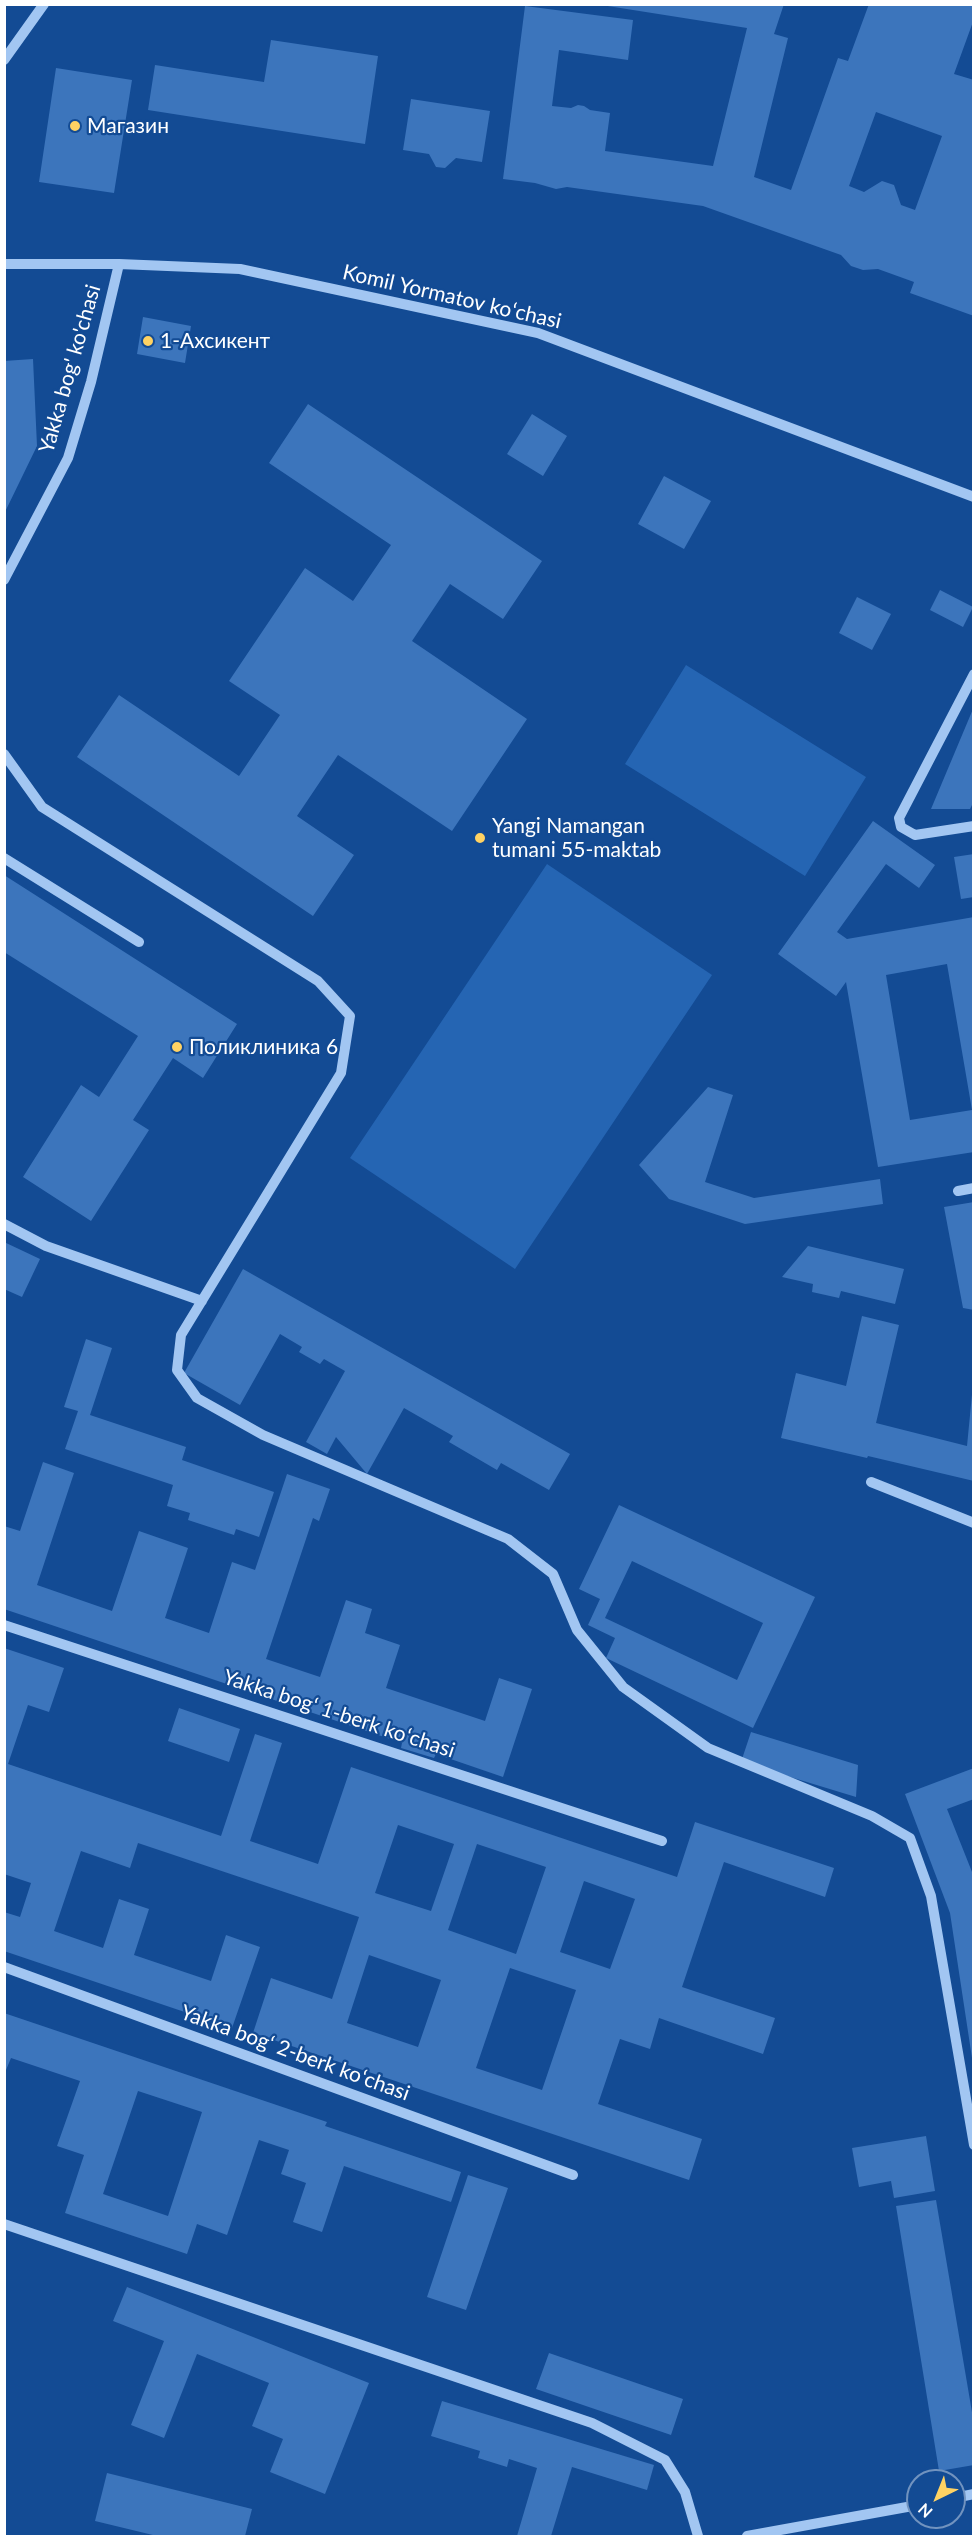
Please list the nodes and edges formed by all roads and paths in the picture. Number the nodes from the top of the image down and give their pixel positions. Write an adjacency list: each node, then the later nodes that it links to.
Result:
1 (44, 4): 2 (street)
2 (4, 60)
3 (4, 264): 4 (street, Komil Yormatov koʻchasi)
4 (119, 264): 5 (street, Komil Yormatov koʻchasi); 6 (street, Yakka bog' ko'chasi)
5 (974, 497)
6 (4, 580)
7 (974, 674): 9 (street)
8 (4, 754): 15 (street)
9 (974, 826)
10 (4, 858): 11 (street)
11 (139, 942)
12 (974, 1188): 13 (street)
13 (958, 1191)
14 (4, 1224): 15 (street)
15 (202, 1300): 21 (street)
16 (871, 1482): 17 (street)
17 (974, 1523)
18 (4, 1625): 19 (street, Yakka bogʻ 1-berk koʻchasi)
19 (662, 1841)
20 (4, 1967): 22 (street, Yakka bogʻ 2-berk koʻchasi)
21 (974, 2145)
22 (573, 2175)
23 (4, 2224): 25 (street)
24 (906, 2507): 26 (street)
25 (698, 2536)
26 (747, 2536)

